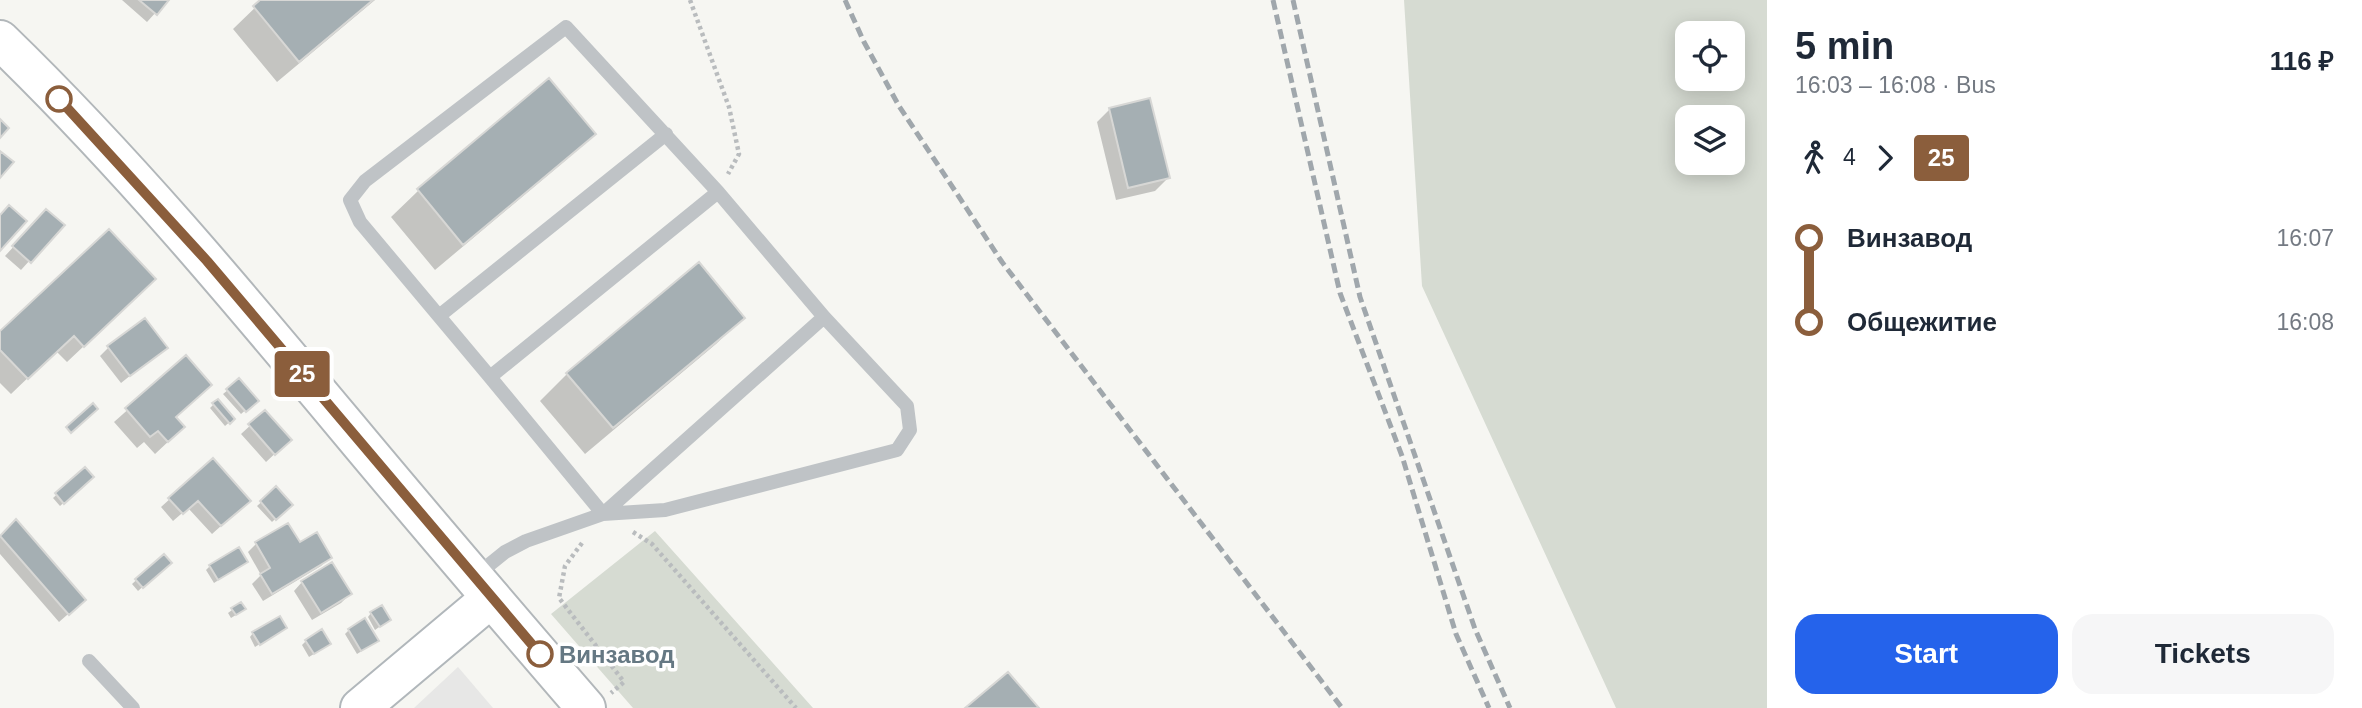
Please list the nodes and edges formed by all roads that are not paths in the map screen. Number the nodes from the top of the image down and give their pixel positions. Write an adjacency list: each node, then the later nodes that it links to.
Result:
1 (0, 40): 8 (main road)
2 (666, 134): 3 (lane); 4 (lane); 4 (lane)
3 (718, 192): 5 (lane); 6 (lane)
4 (439, 316): 6 (lane)
5 (824, 317): 7 (lane); 7 (lane)
6 (490, 377): 7 (lane)
7 (603, 513): 8 (lane)
8 (482, 588): 10 (main road); 12 (main road)
9 (89, 660): 11 (lane)
10 (594, 704)
11 (134, 708)
12 (360, 708)

